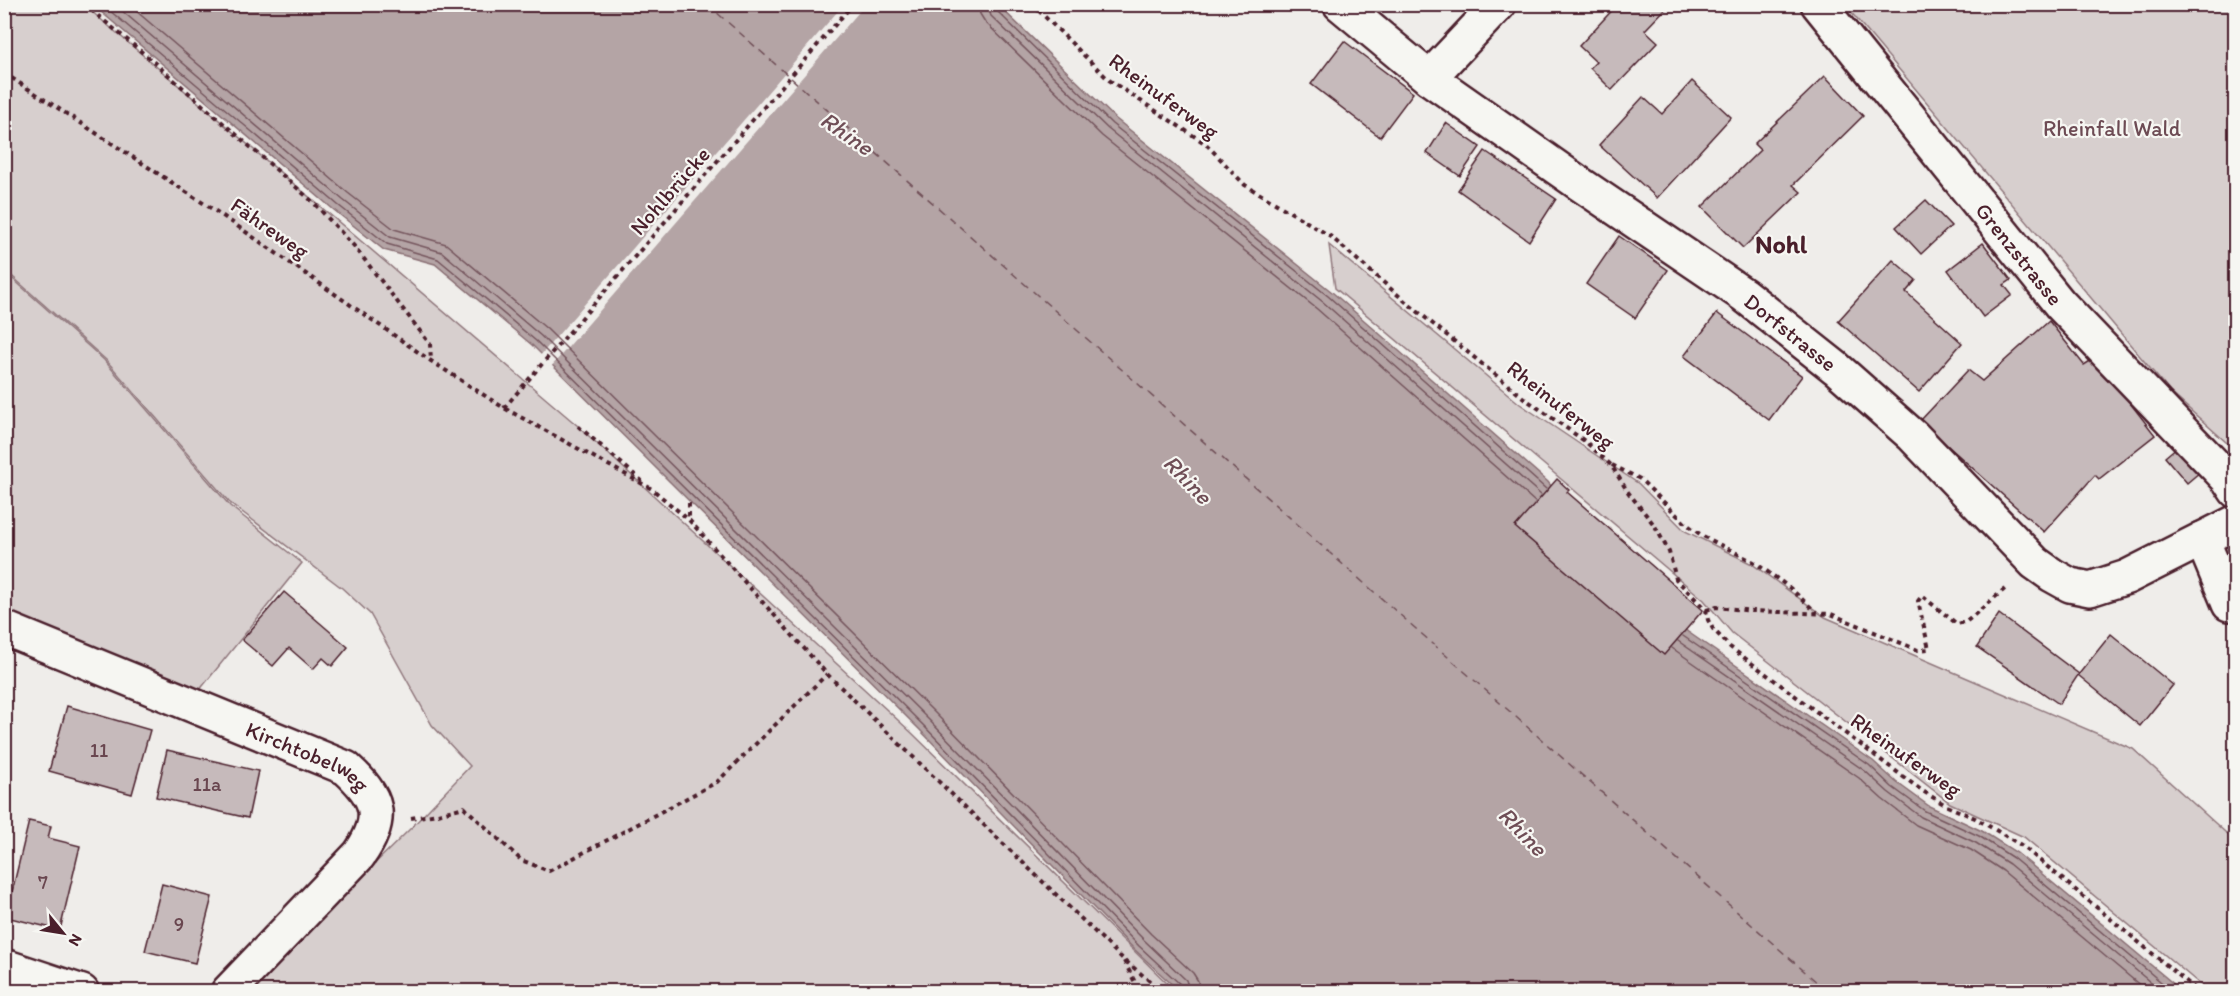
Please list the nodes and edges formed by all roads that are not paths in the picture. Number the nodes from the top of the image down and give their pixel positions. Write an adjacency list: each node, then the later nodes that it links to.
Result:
1 (1340, 4): 4 (street, Dorfstrasse)
2 (1499, 4): 4 (street)
3 (1818, 4): 5 (street, Grenzstrasse)
4 (1429, 78): 7 (street, Dorfstrasse)
5 (2235, 491)
6 (2235, 522): 7 (street, Dorfstrasse)
7 (2202, 539): 8 (street)
8 (2229, 604)
9 (4, 628): 12 (street, Kirchtobelweg)
10 (4, 966): 11 (street)
11 (82, 992)
12 (228, 992)

